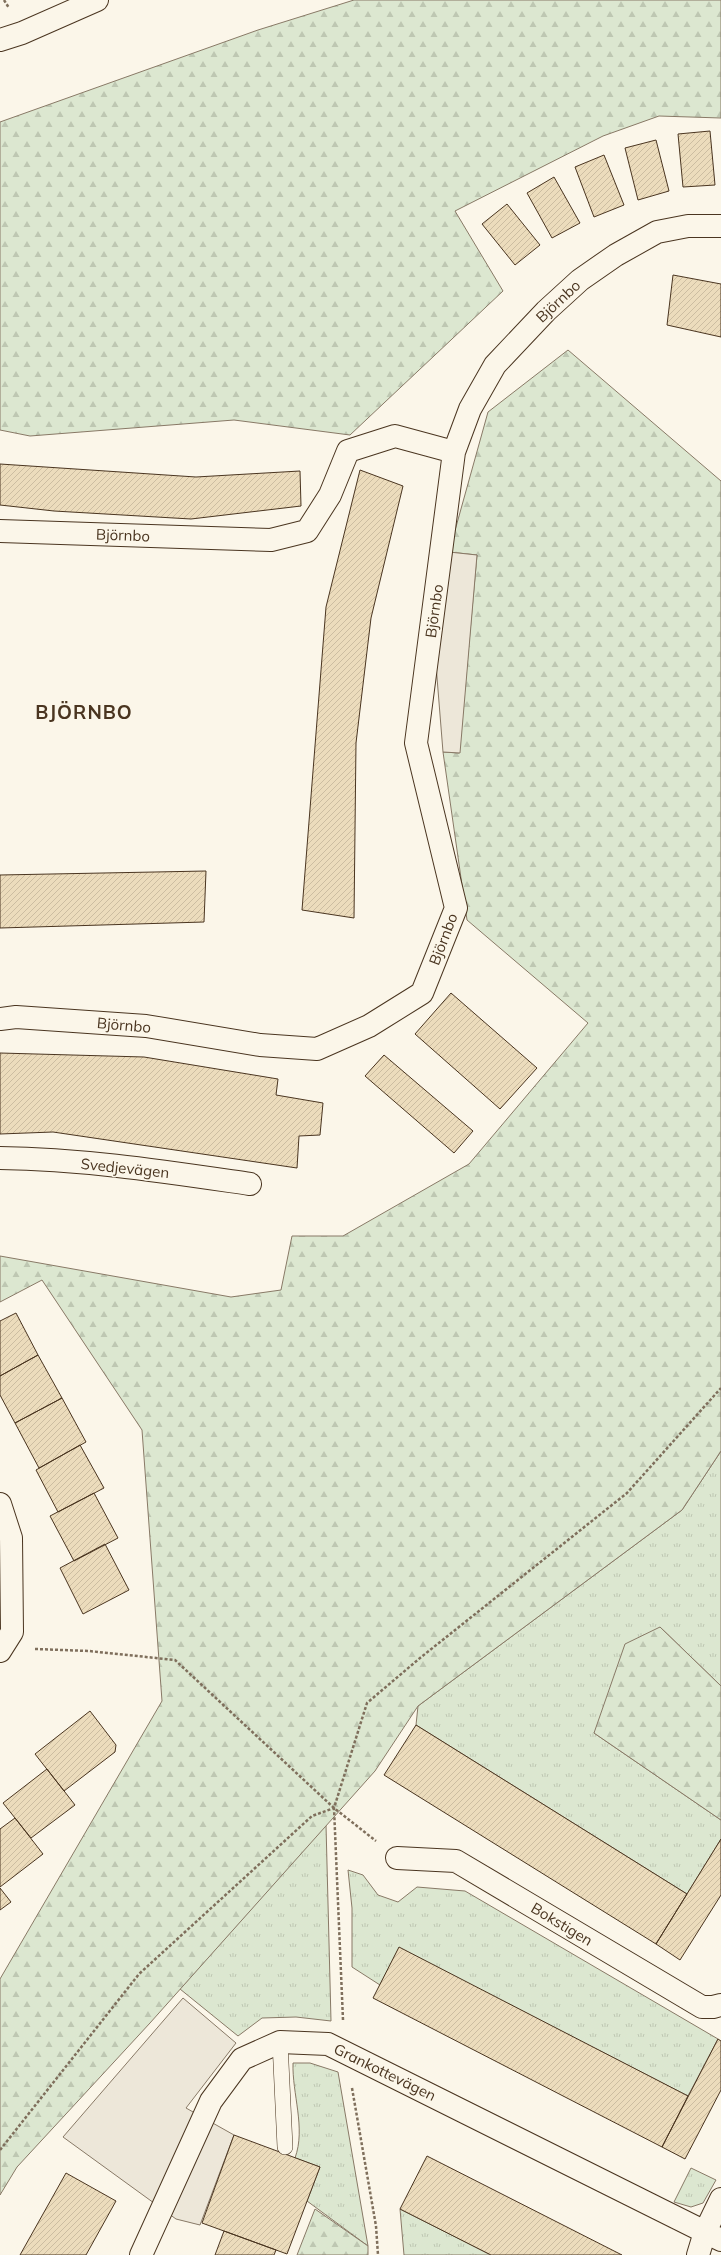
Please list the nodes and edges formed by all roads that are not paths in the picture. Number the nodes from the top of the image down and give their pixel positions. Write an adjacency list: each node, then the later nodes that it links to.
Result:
1 (97, 0): 2 (street)
2 (0, 40)
3 (721, 226): 4 (street, Björnbo)
4 (454, 452): 5 (street, Björnbo); 6 (street, Björnbo)
5 (0, 531)
6 (0, 1019)
7 (0, 1158): 8 (street, Svedjevägen)
8 (250, 1184)
9 (0, 1504): 10 (street)
10 (1, 1649)
11 (397, 1858): 12 (street, Bokstigen)
12 (721, 2005)
13 (280, 2042): 14 (lane); 16 (street, Grankottevägen); 17 (street, Grankottevägen)
14 (285, 2148)
15 (721, 2199): 16 (street)
16 (713, 2236): 18 (street)
17 (141, 2255)
18 (698, 2255)

